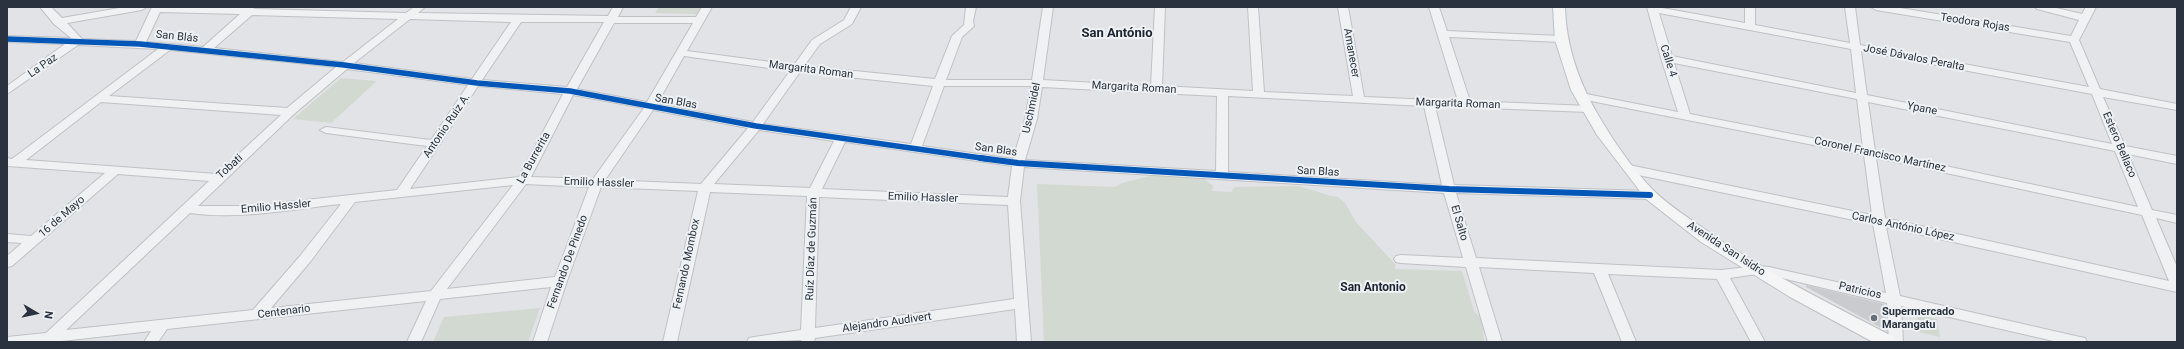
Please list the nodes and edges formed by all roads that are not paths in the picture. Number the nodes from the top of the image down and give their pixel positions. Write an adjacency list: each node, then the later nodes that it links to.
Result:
1 (45, 7): 27 (street)
2 (142, 7): 27 (street)
3 (420, 7): 22 (street, Tobati)
4 (618, 7): 25 (street, La Burrerita)
5 (707, 7): 26 (street, Fernando De Pinedo)
6 (856, 7): 41 (street)
7 (971, 7): 43 (street)
8 (1048, 7): 44 (street, Uschmidel)
9 (1160, 7): 45 (street)
10 (1253, 7): 50 (street)
11 (1343, 7): 54 (street, Amanecer)
12 (1434, 7): 29 (street)
13 (1559, 7): 31 (main road, Avenida San Isidro)
14 (1750, 7): 28 (street)
15 (1850, 7): 36 (street)
16 (1876, 7): 33 (street, Teodora Rojas)
17 (2040, 7): 23 (street)
18 (2091, 7): 23 (street)
19 (157, 8): 21 (street); 34 (street)
20 (1652, 8): 28 (street, José Dávalos Peralta); 39 (street, Calle 4)
21 (251, 10): 22 (street); 37 (street)
22 (408, 16): 24 (street); 40 (street, Tobati)
23 (2084, 18): 33 (street)
24 (518, 19): 25 (street); 42 (street, Antonio Ruiz A.)
25 (610, 19): 26 (street); 47 (street, La Burrerita)
26 (699, 20): 38 (street, Fernando De Pinedo)
27 (58, 22): 32 (street)
28 (1750, 27): 36 (street, José Dávalos Peralta)
29 (1443, 34): 31 (street); 56 (street)
30 (7, 39): 32 (street, San Blás)
31 (1561, 39): 51 (main road, Avenida San Isidro)
32 (78, 40): 34 (street, San Blás); 46 (street, La Paz)
33 (2074, 40): 48 (street, Estero Bellaco)
34 (140, 44): 35 (street, San Blás)
35 (168, 46): 37 (street, San Blás); 53 (street)
36 (1856, 47): 48 (street, José Dávalos Peralta); 52 (street)
37 (205, 50): 40 (street, San Blás)
38 (682, 53): 41 (street, Margarita Roman); 57 (street, Fernando De Pinedo)
39 (1666, 58): 52 (street, Ypane); 61 (street, Calle 4)
40 (344, 65): 42 (street, San Blas); 60 (street, Tobati)
41 (796, 68): 43 (street, Margarita Roman); 62 (street)
42 (477, 83): 47 (street, San Blas); 65 (street, Antonio Ruiz A.)
43 (939, 83): 44 (street, Margarita Roman); 66 (street)
44 (1037, 84): 45 (street, Margarita Roman); 71 (street, Uschmidel)
45 (1156, 89): 49 (street, Margarita Roman)
46 (7, 91)
47 (570, 91): 57 (street, San Blas); 76 (street, La Burrerita)
48 (2097, 92): 58 (street, José Dávalos Peralta); 67 (street, Estero Bellaco)
49 (1223, 93): 50 (street, Margarita Roman); 74 (street)
50 (1259, 94): 54 (street, Margarita Roman)
51 (1581, 96): 59 (main road, Avenida San Isidro); 61 (street, Coronel Francisco Martínez)
52 (1862, 97): 67 (street, Ypane); 68 (street)
53 (99, 99): 60 (street); 70 (street)
54 (1359, 100): 55 (street, Margarita Roman)
55 (1429, 103): 56 (street, Margarita Roman); 79 (street, El Salto)
56 (1465, 104): 59 (street, Margarita Roman)
57 (650, 107): 62 (street, San Blas); 77 (street, Fernando De Pinedo)
58 (2177, 107)
59 (1588, 109): 72 (main road, Avenida San Isidro)
60 (290, 112): 75 (street, Tobati)
61 (1685, 115): 68 (street, Coronel Francisco Martínez)
62 (756, 126): 64 (street, San Blas); 78 (street)
63 (326, 130): 65 (street)
64 (840, 139): 66 (street, San Blas); 81 (street, Ruíz Díaz de Guzmán)
65 (435, 144): 80 (street, Antonio Ruiz A.)
66 (915, 148): 71 (street, San Blas)
67 (2120, 148): 69 (street, Ypane); 86 (street, Estero Bellaco)
68 (1870, 153): 86 (street, Coronel Francisco Martínez); 88 (street)
69 (2177, 160)
70 (11, 163): 73 (street)
71 (1018, 163): 74 (street, San Blas); 84 (street, Uschmidel)
72 (1629, 169): 82 (main road, Avenida San Isidro); 88 (street, Carlos António López)
73 (116, 170): 75 (street); 90 (street, 16 de Mayo)
74 (1222, 176): 79 (street, San Blas)
75 (218, 178): 85 (street, Tobati)
76 (523, 180): 77 (street, Emilio Hassler); 80 (street, Emilio Hassler); 100 (street, La Burrerita)
77 (597, 182): 78 (street, Emilio Hassler); 97 (street, Fernando De Pinedo)
78 (705, 187): 81 (street, Emilio Hassler); 111 (street, Fernando Mombox)
79 (1449, 189): 82 (street, San Blas); 93 (street, El Salto)
80 (402, 192): 83 (street, Emilio Hassler)
81 (813, 194): 84 (street, Emilio Hassler); 106 (street, Ruíz Díaz de Guzmán)
82 (1650, 195): 95 (main road, Avenida San Isidro)
83 (351, 199): 85 (street, Emilio Hassler); 103 (street)
84 (1014, 201): 102 (street, Uschmidel)
85 (186, 208): 105 (street, Tobati)
86 (2148, 213): 87 (street, Coronel Francisco Martínez); 98 (street, Estero Bellaco)
87 (2177, 219)
88 (1879, 221): 99 (street, Carlos António López); 101 (street)
89 (7, 238): 90 (street)
90 (35, 240): 92 (street, 16 de Mayo)
91 (1401, 259): 93 (street, Patricios)
92 (7, 263)
93 (1470, 263): 94 (street, Patricios); 114 (street, El Salto)
94 (1599, 269): 96 (street, Patricios); 115 (street)
95 (1757, 270): 96 (street, Patricios); 101 (street, Patricios); 117 (main road, Avenida San Isidro)
96 (1721, 275): 116 (street)
97 (560, 281): 100 (street, Centenario); 110 (street, Fernando De Pinedo)
98 (2177, 283)
99 (2177, 287)
100 (435, 295): 103 (street, Centenario); 109 (street, La Burrerita)
101 (1894, 299): 118 (street); 119 (street, Patricios)
102 (1021, 303): 106 (street, Alejandro Audivert); 113 (street, Uschmidel)
103 (256, 316): 104 (street, Centenario)
104 (162, 326): 105 (street, Centenario); 108 (street)
105 (49, 338): 107 (street, Centenario)
106 (808, 338): 112 (street, Alejandro Audivert)
107 (7, 342)
108 (151, 342)
109 (414, 342)
110 (540, 342)
111 (670, 342)
112 (754, 342)
113 (1024, 342)
114 (1495, 342)
115 (1629, 342)
116 (1758, 342)
117 (1888, 342)
118 (1896, 342)
119 (2080, 342)

